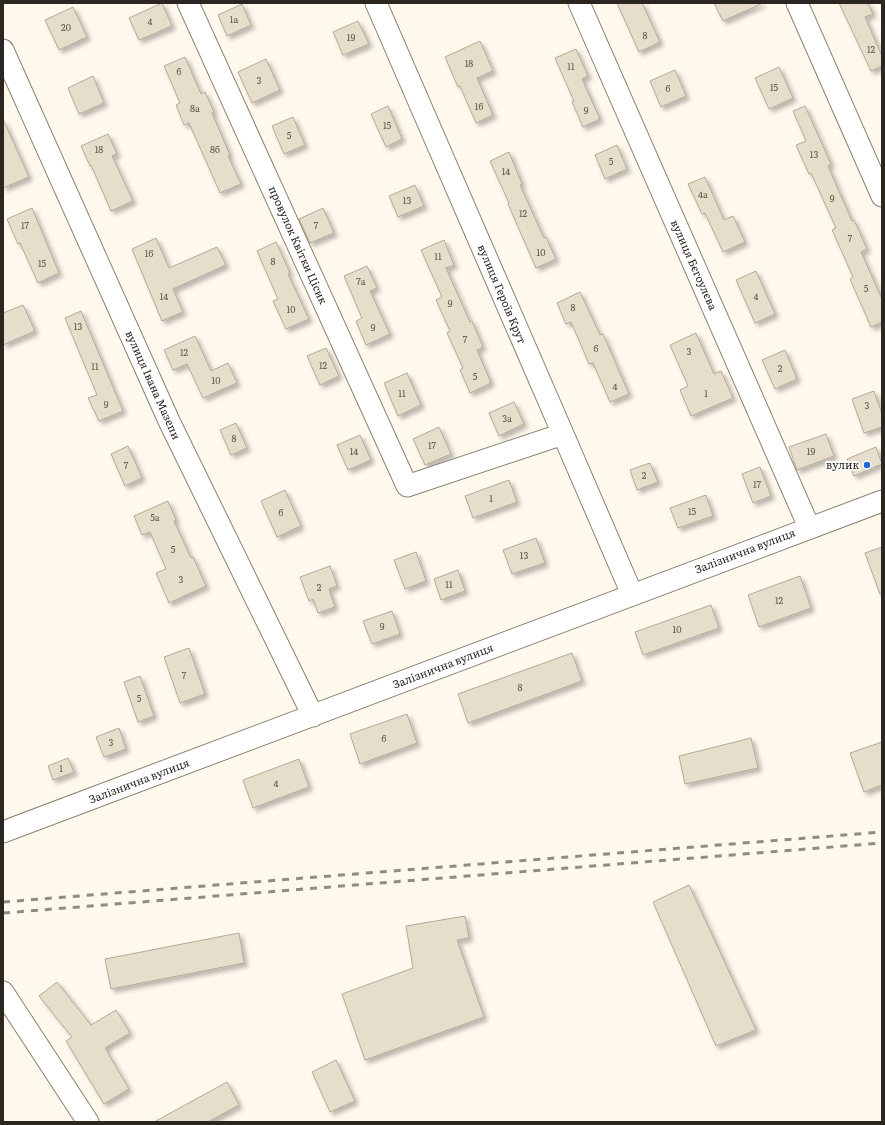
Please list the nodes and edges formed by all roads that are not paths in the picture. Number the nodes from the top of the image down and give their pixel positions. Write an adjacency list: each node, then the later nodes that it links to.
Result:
1 (188, 3): 7 (street, провулок Квітки Цісик)
2 (376, 3): 7 (street, вулиця Героїв Крут)
3 (579, 3): 9 (street, вулиця Бєгоулєва)
4 (797, 3): 6 (street)
5 (3, 50): 11 (street, вулиця Івана Мазепи)
6 (882, 196)
7 (562, 434): 10 (street, вулиця Героїв Крут)
8 (882, 501): 9 (street, Залізнична вулиця)
9 (809, 527): 10 (street, Залізнична вулиця)
10 (632, 594): 11 (street, Залізнична вулиця)
11 (313, 716): 12 (street, Залізнична вулиця)
12 (3, 832)
13 (3, 992): 14 (street)
14 (88, 1122)

